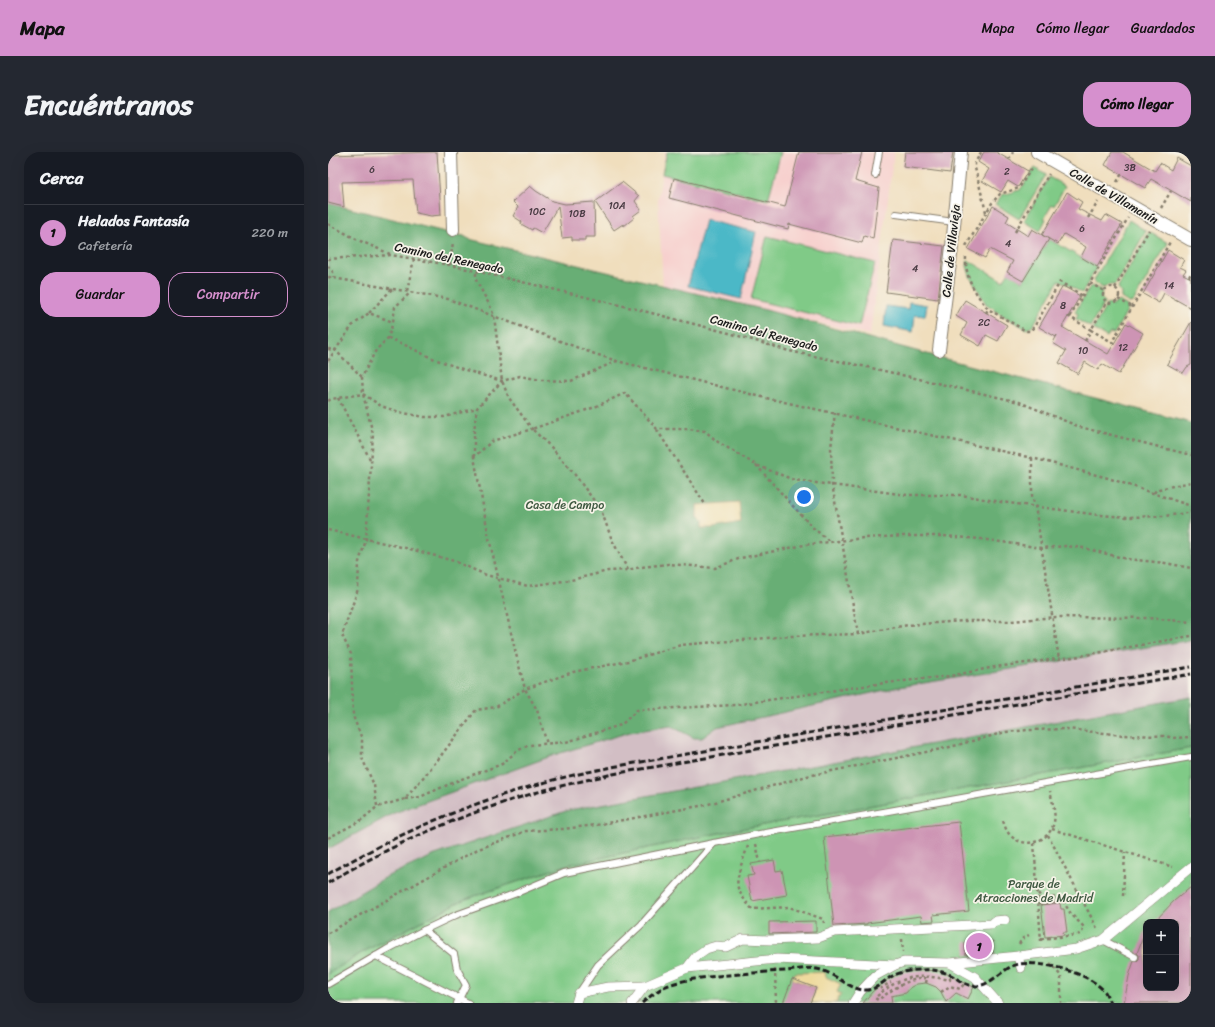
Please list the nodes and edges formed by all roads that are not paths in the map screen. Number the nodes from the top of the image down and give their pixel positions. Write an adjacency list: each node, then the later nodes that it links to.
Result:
1 (451, 152): 8 (street)
2 (879, 152): 5 (lane)
3 (962, 152): 7 (street, Calle de Villavieja)
4 (1037, 152): 9 (street, Calle de Villamanín)
5 (875, 175)
6 (896, 214): 7 (lane)
7 (954, 222): 10 (street, Calle de Villavieja)
8 (453, 234)
9 (1191, 240)
10 (939, 350)
11 (1191, 757): 12 (lane)
12 (714, 843): 15 (lane); 26 (lane)
13 (1188, 869): 16 (street)
14 (1005, 920): 22 (street)
15 (424, 930): 17 (lane); 28 (lane)
16 (1103, 940): 18 (street); 19 (lane)
17 (376, 956): 24 (lane); 28 (lane)
18 (1018, 956): 20 (street); 23 (street)
19 (1135, 958)
20 (950, 963): 21 (street); 32 (street)
21 (895, 965): 22 (street); 27 (street)
22 (687, 968): 25 (street)
23 (1021, 968)
24 (328, 984)
25 (645, 986): 26 (street); 31 (street)
26 (579, 993): 30 (street)
27 (855, 999)
28 (458, 1001): 29 (lane)
29 (468, 1003)
30 (576, 1003)
31 (632, 1003)
32 (998, 1003)

